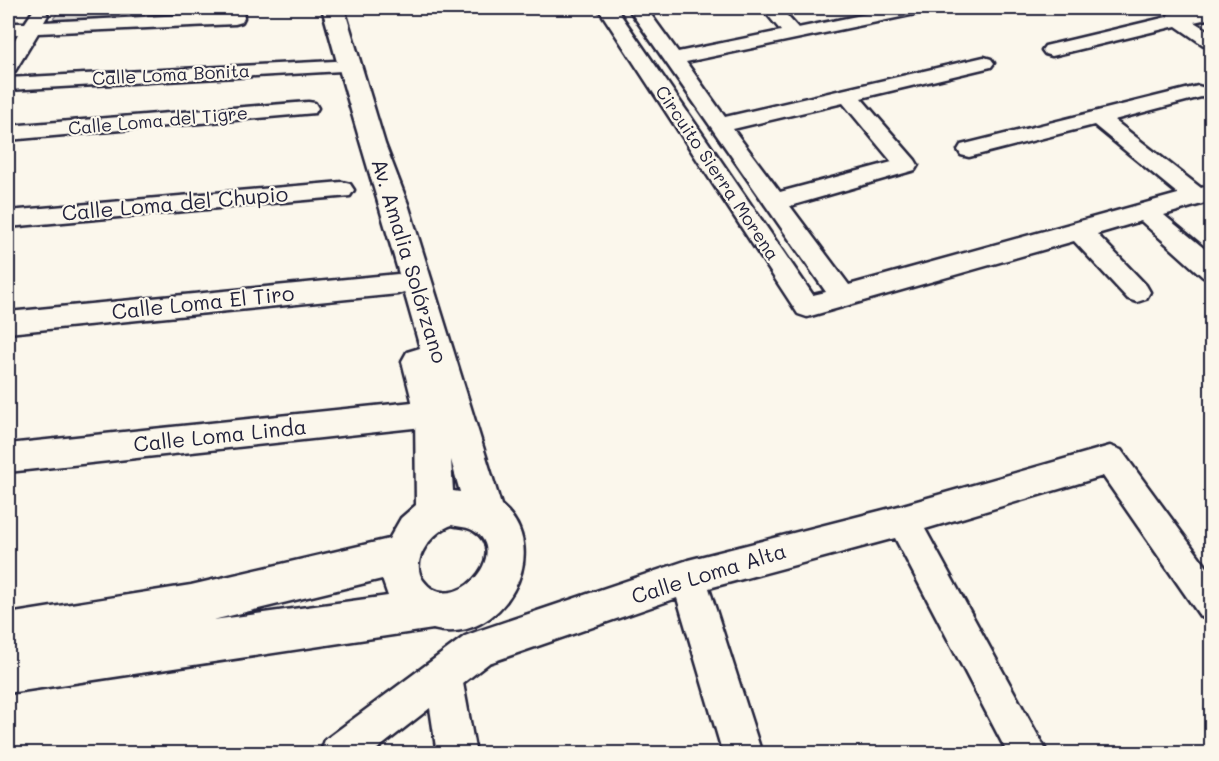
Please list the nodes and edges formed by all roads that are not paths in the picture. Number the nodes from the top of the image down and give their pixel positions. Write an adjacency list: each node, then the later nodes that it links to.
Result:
1 (44, 8): 11 (street)
2 (234, 8): 11 (street)
3 (316, 8): 16 (main road, Av. Amalia Solórzano)
4 (333, 8): 42 (main road, Av. Amalia Solórzano)
5 (607, 8): 37 (street, Circuito Sierra Morena)
6 (637, 8): 17 (street, Circuito Sierra Morena)
7 (771, 8): 13 (street)
8 (920, 8): 13 (street)
9 (1212, 12): 10 (street)
10 (1176, 18): 14 (street); 15 (street)
11 (31, 28): 12 (street); 19 (street)
12 (8, 29)
13 (792, 33): 17 (street)
14 (1212, 42)
15 (1052, 50)
16 (332, 59): 19 (street, Calle Loma Bonita); 20 (street, Calle Loma Bonita); 35 (main road, Av. Amalia Solórzano)
17 (674, 59): 25 (street, Circuito Sierra Morena)
18 (984, 63): 22 (street)
19 (8, 67)
20 (8, 84)
21 (1198, 92): 24 (street)
22 (848, 96): 25 (street); 30 (street)
23 (308, 108): 26 (street, Calle Loma del Tigre)
24 (1097, 117): 27 (street); 29 (street)
25 (720, 125): 30 (street, Circuito Sierra Morena)
26 (8, 133)
27 (969, 150)
28 (342, 190): 32 (street, Calle Loma del Chupio)
29 (1204, 195): 31 (street, Circuito Sierra Morena)
30 (774, 202): 37 (street, Circuito Sierra Morena)
31 (1146, 212): 33 (street, Circuito Sierra Morena); 34 (street)
32 (8, 219)
33 (1078, 230): 36 (street); 37 (street, Circuito Sierra Morena)
34 (1212, 270)
35 (398, 284): 38 (street, Calle Loma El Tiro); 39 (main road, Av. Amalia Solórzano)
36 (1137, 292)
37 (843, 296)
38 (8, 323)
39 (432, 413): 40 (street, Calle Loma Linda); 41 (main road, Av. Amalia Solórzano)
40 (8, 458)
41 (435, 513): 42 (main road); 44 (main road)
42 (485, 514): 47 (main road)
43 (903, 520): 45 (street, Calle Loma Alta); 46 (street, Calle Loma Alta); 54 (street)
44 (401, 555): 47 (main road); 48 (main road)
45 (688, 577): 50 (street, Calle Loma Alta); 53 (street)
46 (1212, 604)
47 (430, 610): 49 (main road)
48 (8, 634)
49 (8, 672)
50 (444, 677): 51 (street, Calle Loma Alta); 52 (street)
51 (339, 753)
52 (457, 753)
53 (743, 753)
54 (1029, 753)

